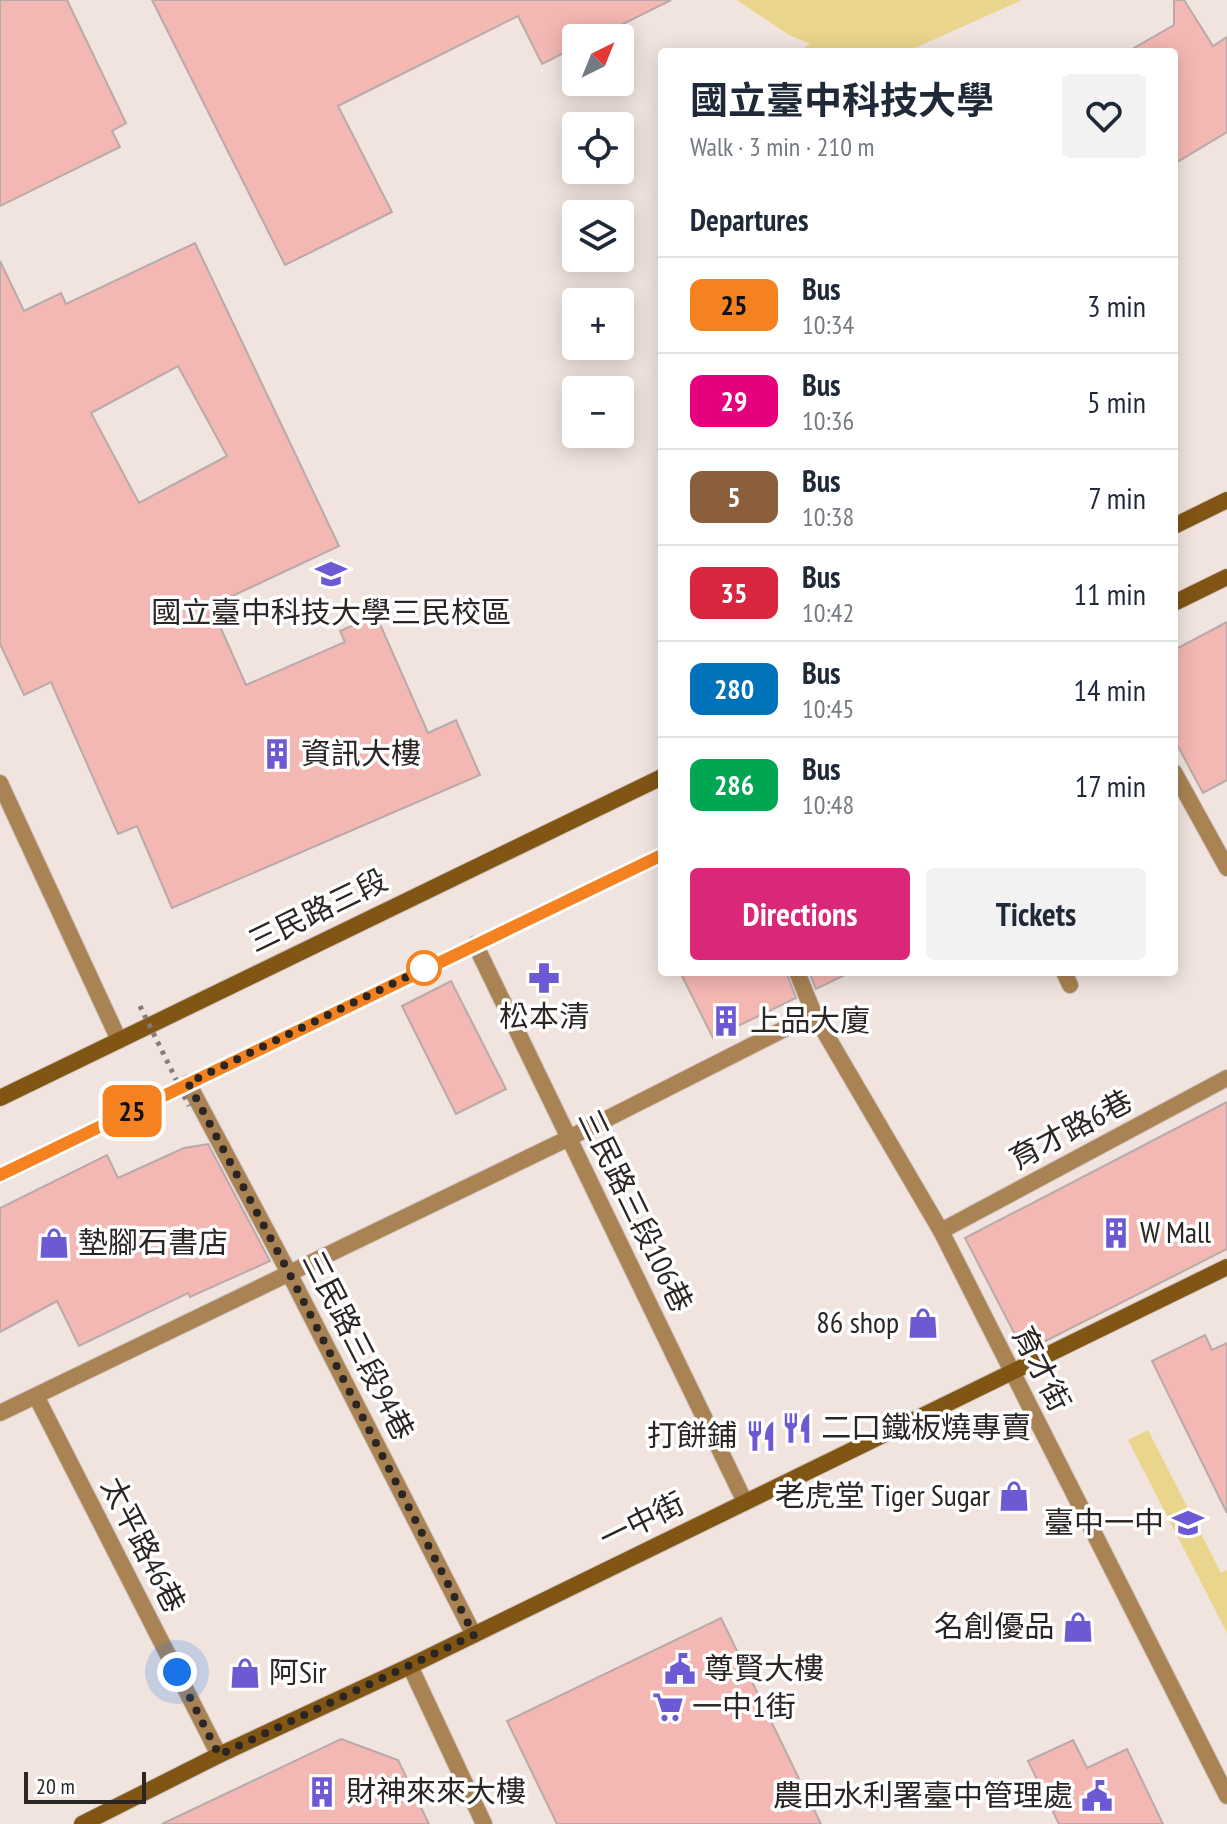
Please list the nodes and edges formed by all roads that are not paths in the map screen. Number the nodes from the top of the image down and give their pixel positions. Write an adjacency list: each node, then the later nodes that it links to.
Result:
1 (1227, 500): 2 (main road)
2 (1178, 524)
3 (1227, 577): 4 (main road)
4 (1178, 601)
5 (658, 779): 13 (main road, 三民路三段)
6 (1178, 779): 9 (street)
7 (0, 783): 13 (street)
8 (658, 857): 10 (main road)
9 (1227, 868)
10 (475, 944): 15 (main road); 17 (street, 三民路三段106巷)
11 (799, 976): 12 (street, 育才街)
12 (814, 1014): 17 (street); 19 (street, 育才街)
13 (119, 1040): 16 (main road, 三民路三段)
14 (1227, 1078): 19 (street, 育才路6巷)
15 (188, 1083): 18 (main road); 21 (street, 三民路三段94巷)
16 (0, 1098)
17 (569, 1138): 21 (street); 25 (street, 三民路三段106巷)
18 (0, 1175)
19 (941, 1231): 22 (street, 育才街)
20 (1227, 1267): 22 (main road, 一中街)
21 (289, 1273): 23 (street); 26 (street, 三民路三段94巷)
22 (1011, 1373): 25 (main road, 一中街); 29 (street, 育才街)
23 (36, 1396): 24 (street); 28 (street, 太平路46巷)
24 (0, 1413)
25 (745, 1502): 26 (main road, 一中街)
26 (474, 1635): 27 (main road, 一中街)
27 (410, 1666): 28 (main road, 一中街); 31 (street)
28 (219, 1755): 30 (main road, 一中街)
29 (1227, 1796)
30 (82, 1824)
31 (484, 1824)

